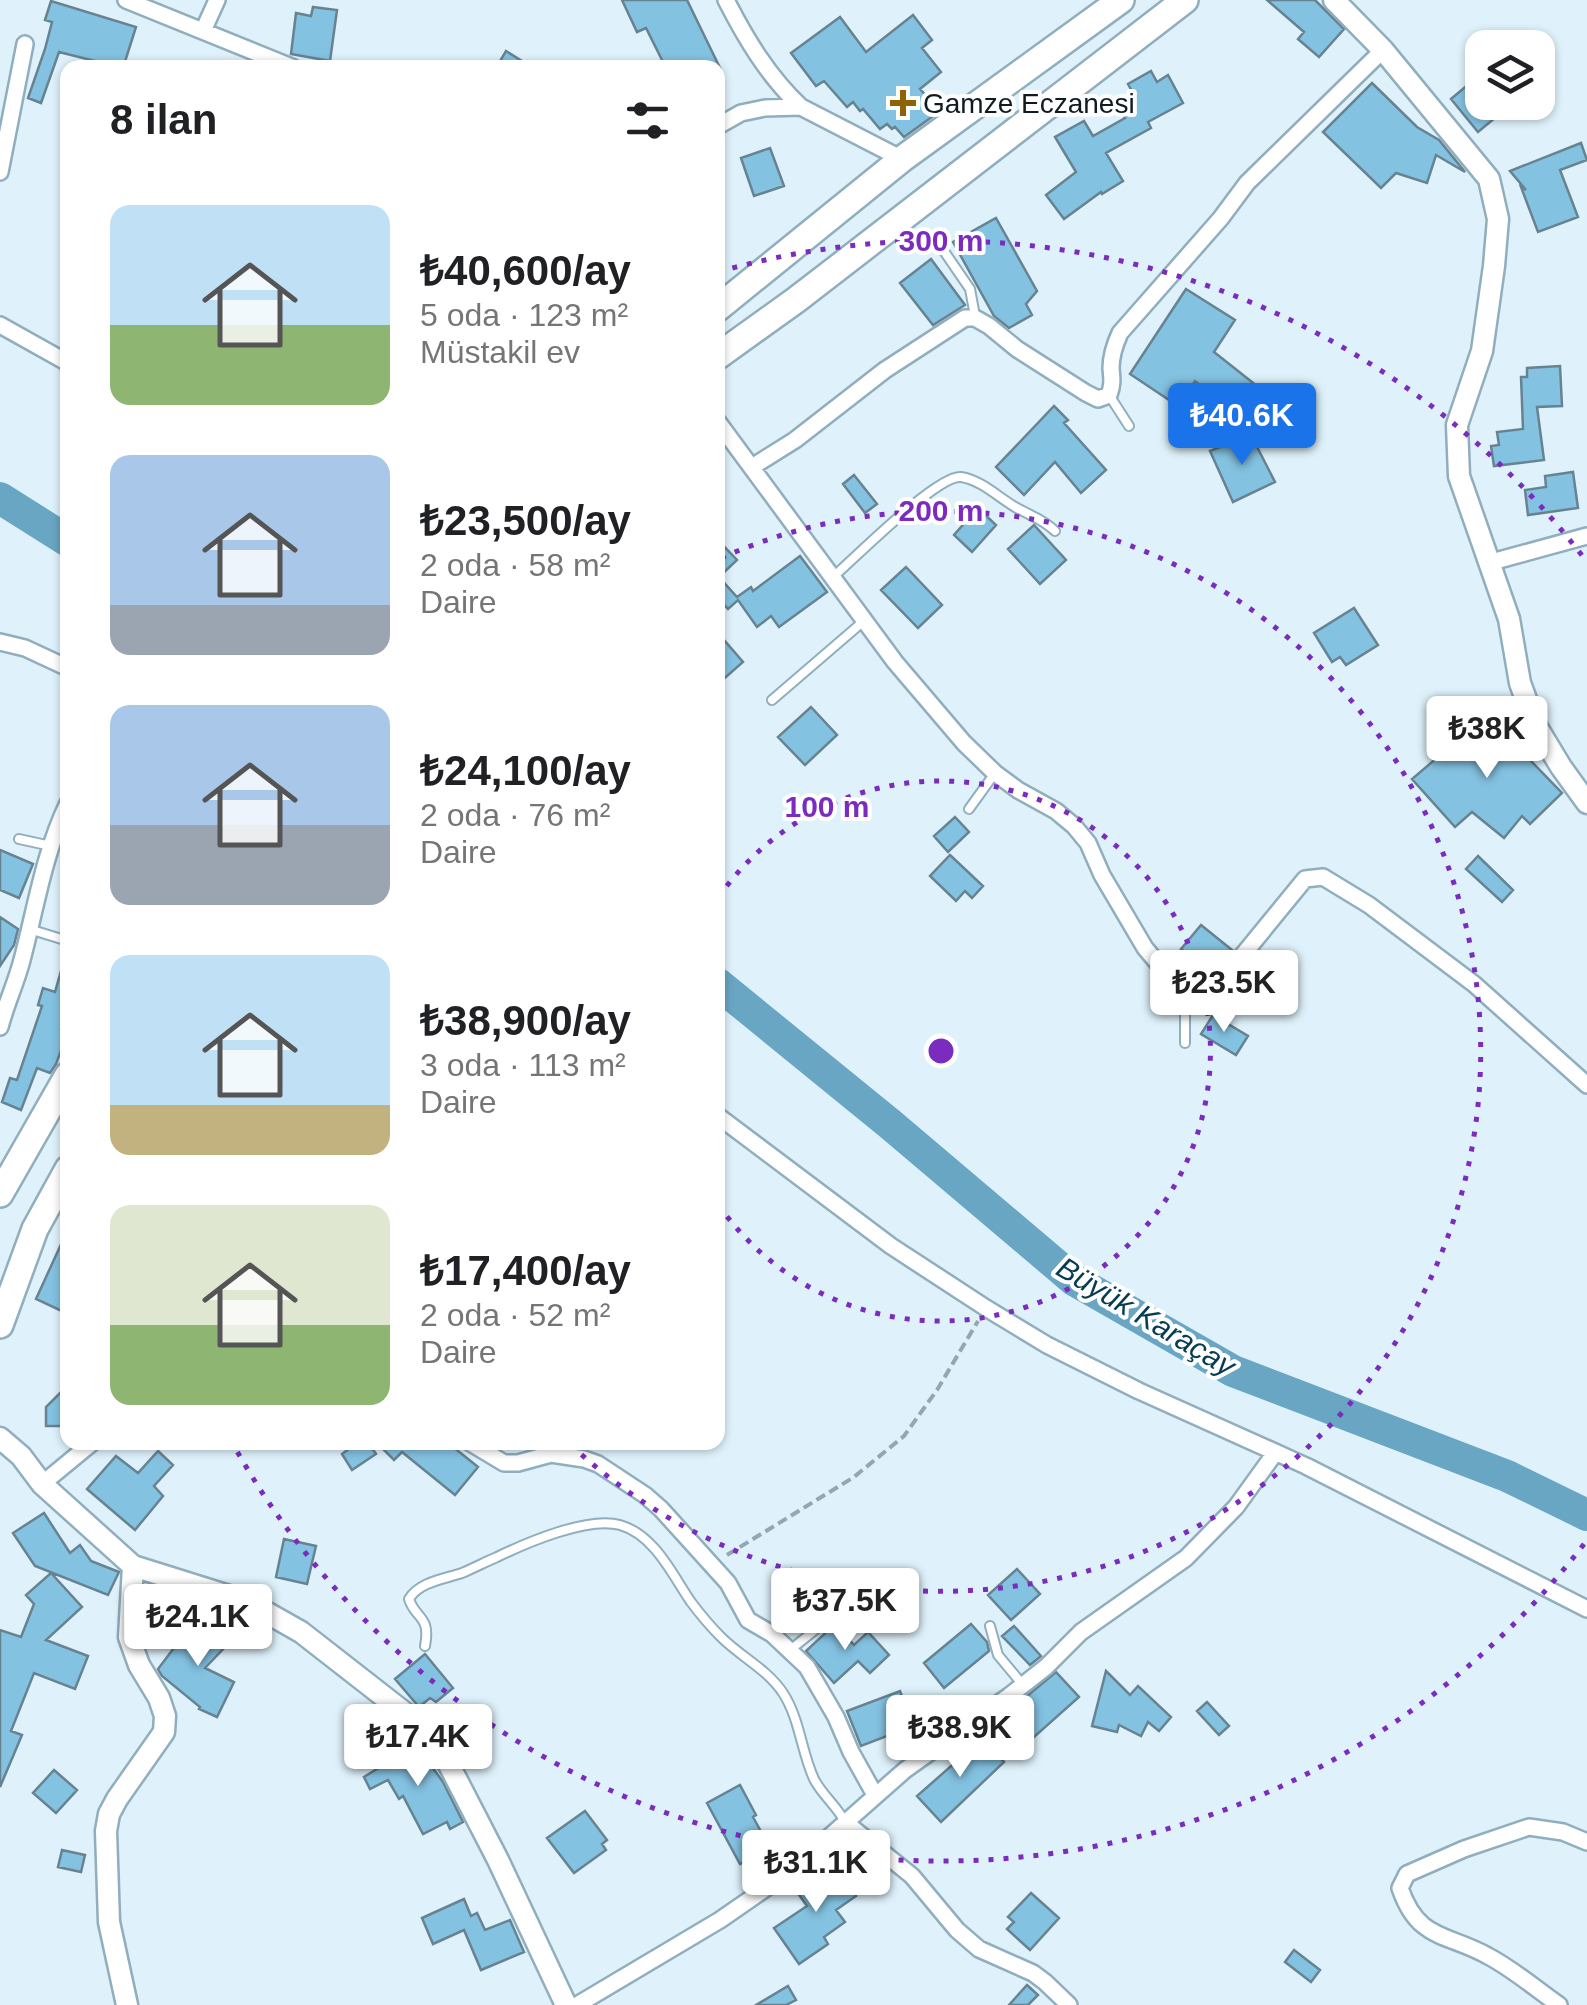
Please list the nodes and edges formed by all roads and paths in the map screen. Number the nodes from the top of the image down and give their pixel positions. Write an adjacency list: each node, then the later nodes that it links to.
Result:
1 (126, 0): 7 (street)
2 (217, 0): 7 (street)
3 (1120, 0): 14 (highway)
4 (1185, 0): 20 (highway)
5 (1334, 0): 9 (street)
6 (728, 1): 11 (street)
7 (203, 31): 10 (street)
8 (25, 44): 13 (street)
9 (1383, 50): 22 (street); 28 (street)
10 (274, 60)
11 (800, 107): 12 (street); 14 (street)
12 (725, 122)
13 (2, 149): 15 (street)
14 (902, 159): 17 (highway)
15 (0, 172)
16 (937, 241): 18 (lane)
17 (725, 302)
18 (975, 318): 22 (street); 25 (street)
19 (0, 325): 21 (street)
20 (725, 351)
21 (60, 359)
22 (1109, 395): 23 (lane)
23 (1129, 426)
24 (725, 431): 25 (street)
25 (752, 467): 29 (street)
26 (1055, 531): 29 (lane)
27 (1587, 536): 28 (street)
28 (1488, 563): 35 (street)
29 (833, 577): 30 (street)
30 (866, 620): 33 (lane); 34 (street)
31 (0, 642): 32 (street)
32 (60, 664)
33 (772, 700)
34 (995, 773): 36 (lane); 42 (street)
35 (1587, 802)
36 (969, 809)
37 (60, 826): 39 (street)
38 (19, 839): 39 (lane)
39 (51, 846): 40 (street)
40 (29, 929): 41 (lane); 43 (street)
41 (60, 939)
42 (1180, 986): 44 (lane); 45 (street)
43 (0, 1027)
44 (1185, 1044)
45 (1587, 1084)
46 (60, 1089): 49 (highway)
47 (725, 1121): 50 (street)
48 (60, 1184): 51 (highway)
49 (0, 1194)
50 (986, 1308): 55 (street); 57 (path)
51 (0, 1325)
52 (0, 1438): 56 (street)
53 (83, 1450): 56 (street)
54 (482, 1450): 57 (street)
55 (1276, 1453): 59 (street); 64 (street)
56 (42, 1484): 58 (street)
57 (712, 1564): 63 (street)
58 (133, 1566): 68 (street); 69 (street)
59 (1587, 1609)
60 (834, 1614): 63 (lane)
61 (990, 1626): 64 (lane)
62 (425, 1646): 66 (lane)
63 (790, 1650): 65 (street)
64 (1023, 1685): 65 (street)
65 (875, 1795): 66 (street)
66 (845, 1822): 68 (street); 70 (street)
67 (1587, 1842): 71 (street)
68 (578, 2004)
69 (126, 2005)
70 (1069, 2005)
71 (1559, 2005)

